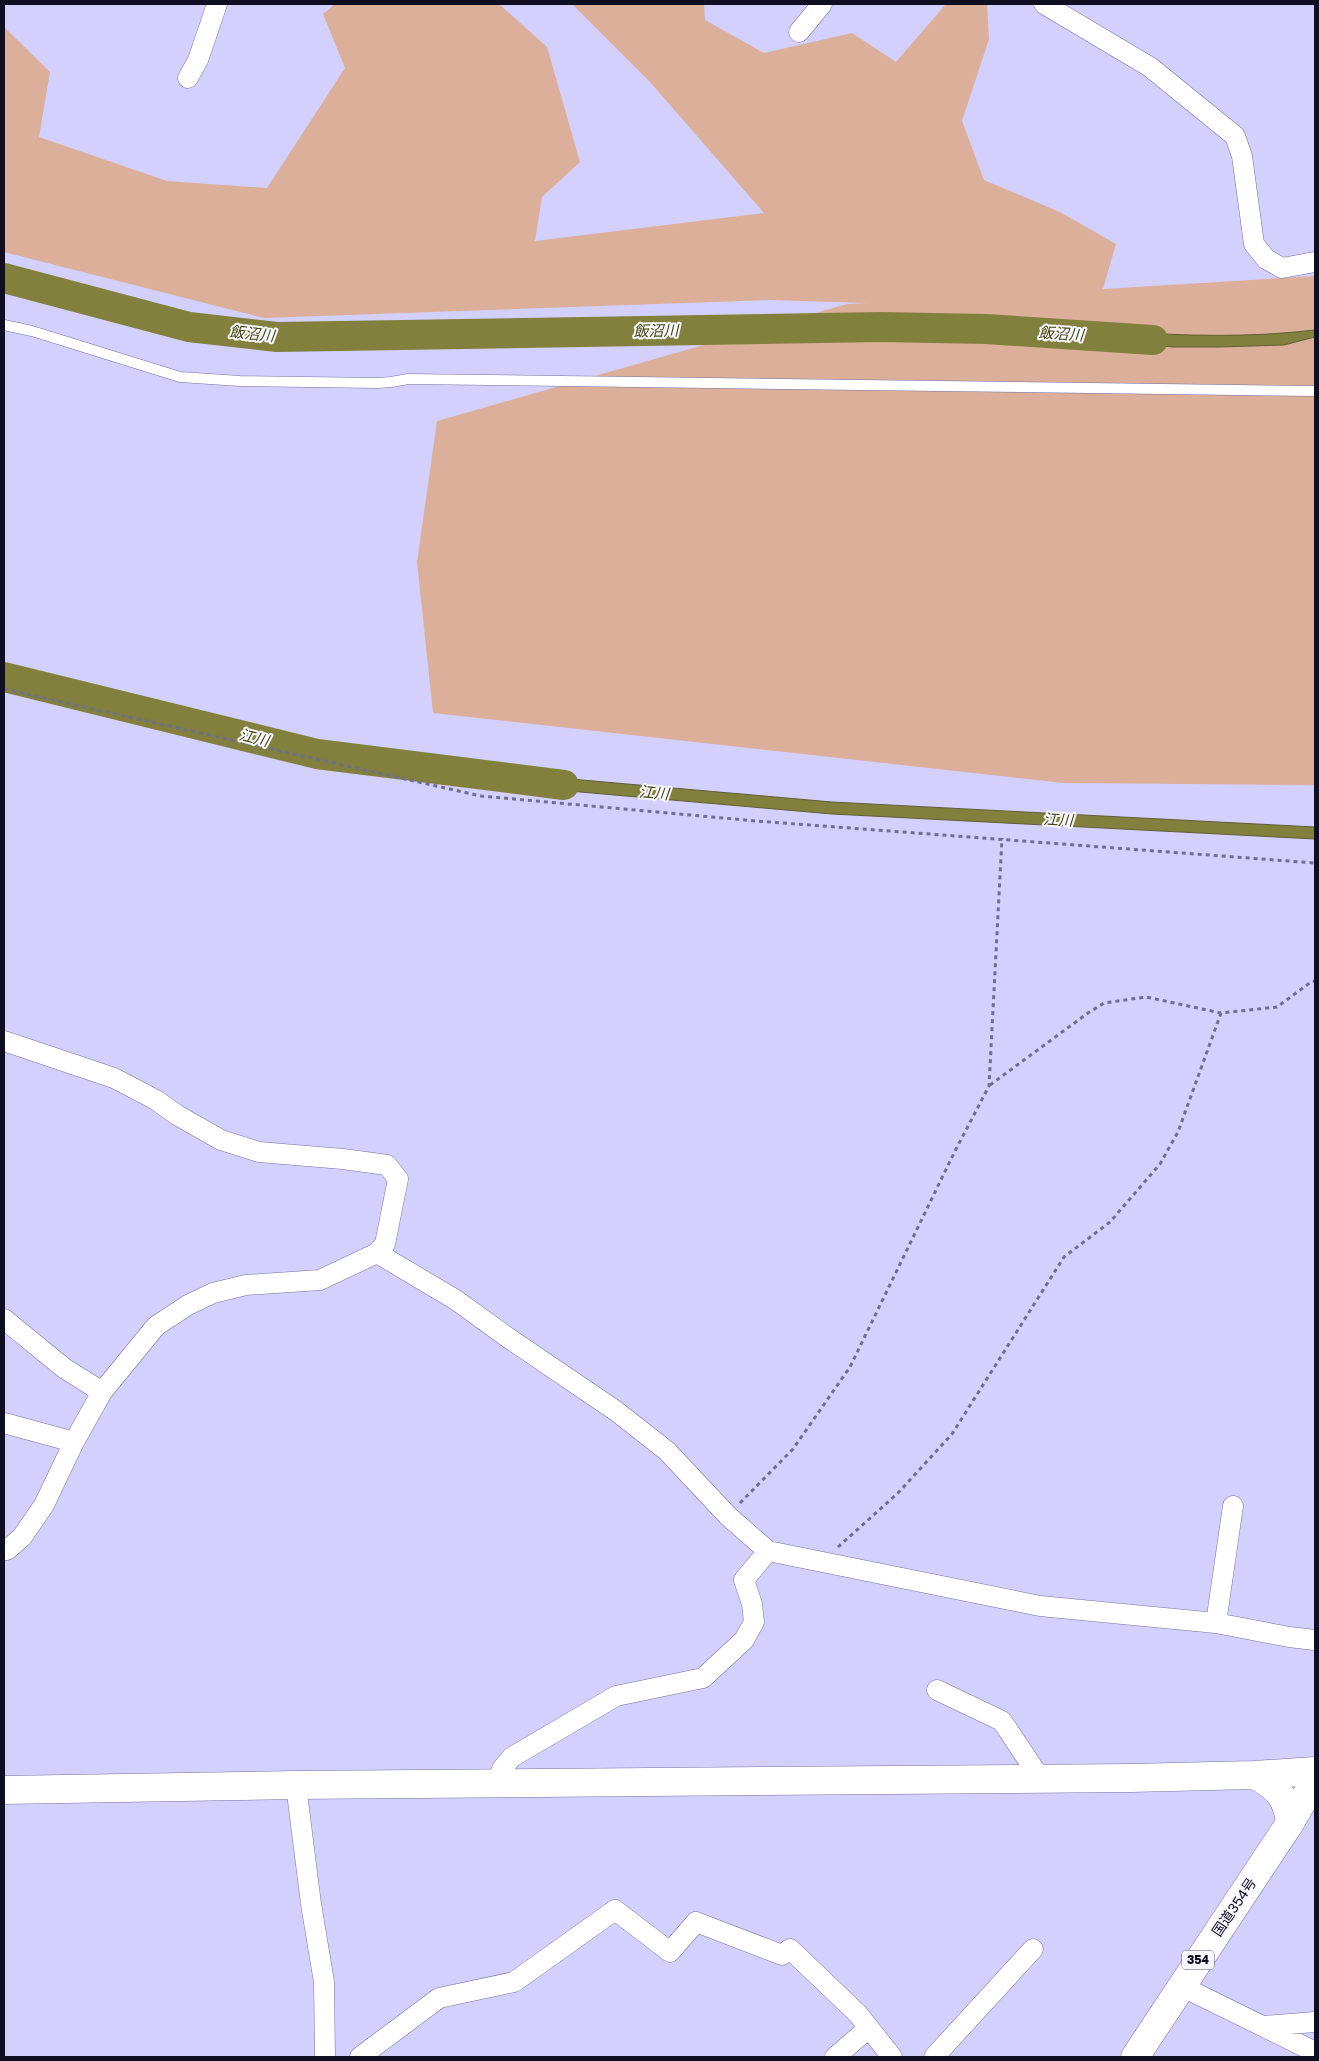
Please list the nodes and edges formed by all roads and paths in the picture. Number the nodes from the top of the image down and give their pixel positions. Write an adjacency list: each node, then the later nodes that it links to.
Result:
1 (217, 4): 5 (street)
2 (822, 4): 4 (street)
3 (1044, 4): 6 (street)
4 (799, 32)
5 (188, 78)
6 (1315, 262)
7 (4, 324): 8 (lane)
8 (1315, 391)
9 (4, 689): 10 (path)
10 (1002, 838): 11 (path); 15 (path)
11 (1315, 862)
12 (1315, 981): 13 (path)
13 (1221, 1013): 15 (path); 25 (path)
14 (4, 1042): 16 (street)
15 (989, 1086): 22 (path)
16 (376, 1253): 18 (street); 22 (street)
17 (4, 1319): 18 (street)
18 (102, 1392): 20 (street)
19 (4, 1423): 20 (street)
20 (74, 1442): 23 (street)
21 (1233, 1506): 26 (street)
22 (728, 1516): 24 (street)
23 (4, 1550)
24 (768, 1551): 25 (street); 33 (street)
25 (823, 1561): 26 (street)
26 (1216, 1624): 27 (street)
27 (1315, 1640)
28 (937, 1690): 31 (street)
29 (1315, 1771): 30 (main road)
30 (1254, 1775): 31 (main road); 36 (main road)
31 (1040, 1778): 33 (main road)
32 (1315, 1780): 36 (main road, 国道354号 / 354)
33 (497, 1784): 34 (main road)
34 (296, 1785): 35 (main road); 43 (street)
35 (4, 1790)
36 (1290, 1823): 38 (main road, 国道354号 / 354)
37 (1033, 1949): 47 (street)
38 (1181, 1986): 40 (street); 48 (main road, 国道354号 / 354)
39 (1315, 2022): 40 (street)
40 (1263, 2026): 42 (street)
41 (869, 2028): 44 (street); 45 (street); 46 (street)
42 (1315, 2052)
43 (326, 2057)
44 (360, 2057)
45 (835, 2057)
46 (892, 2057)
47 (934, 2057)
48 (1135, 2057)

